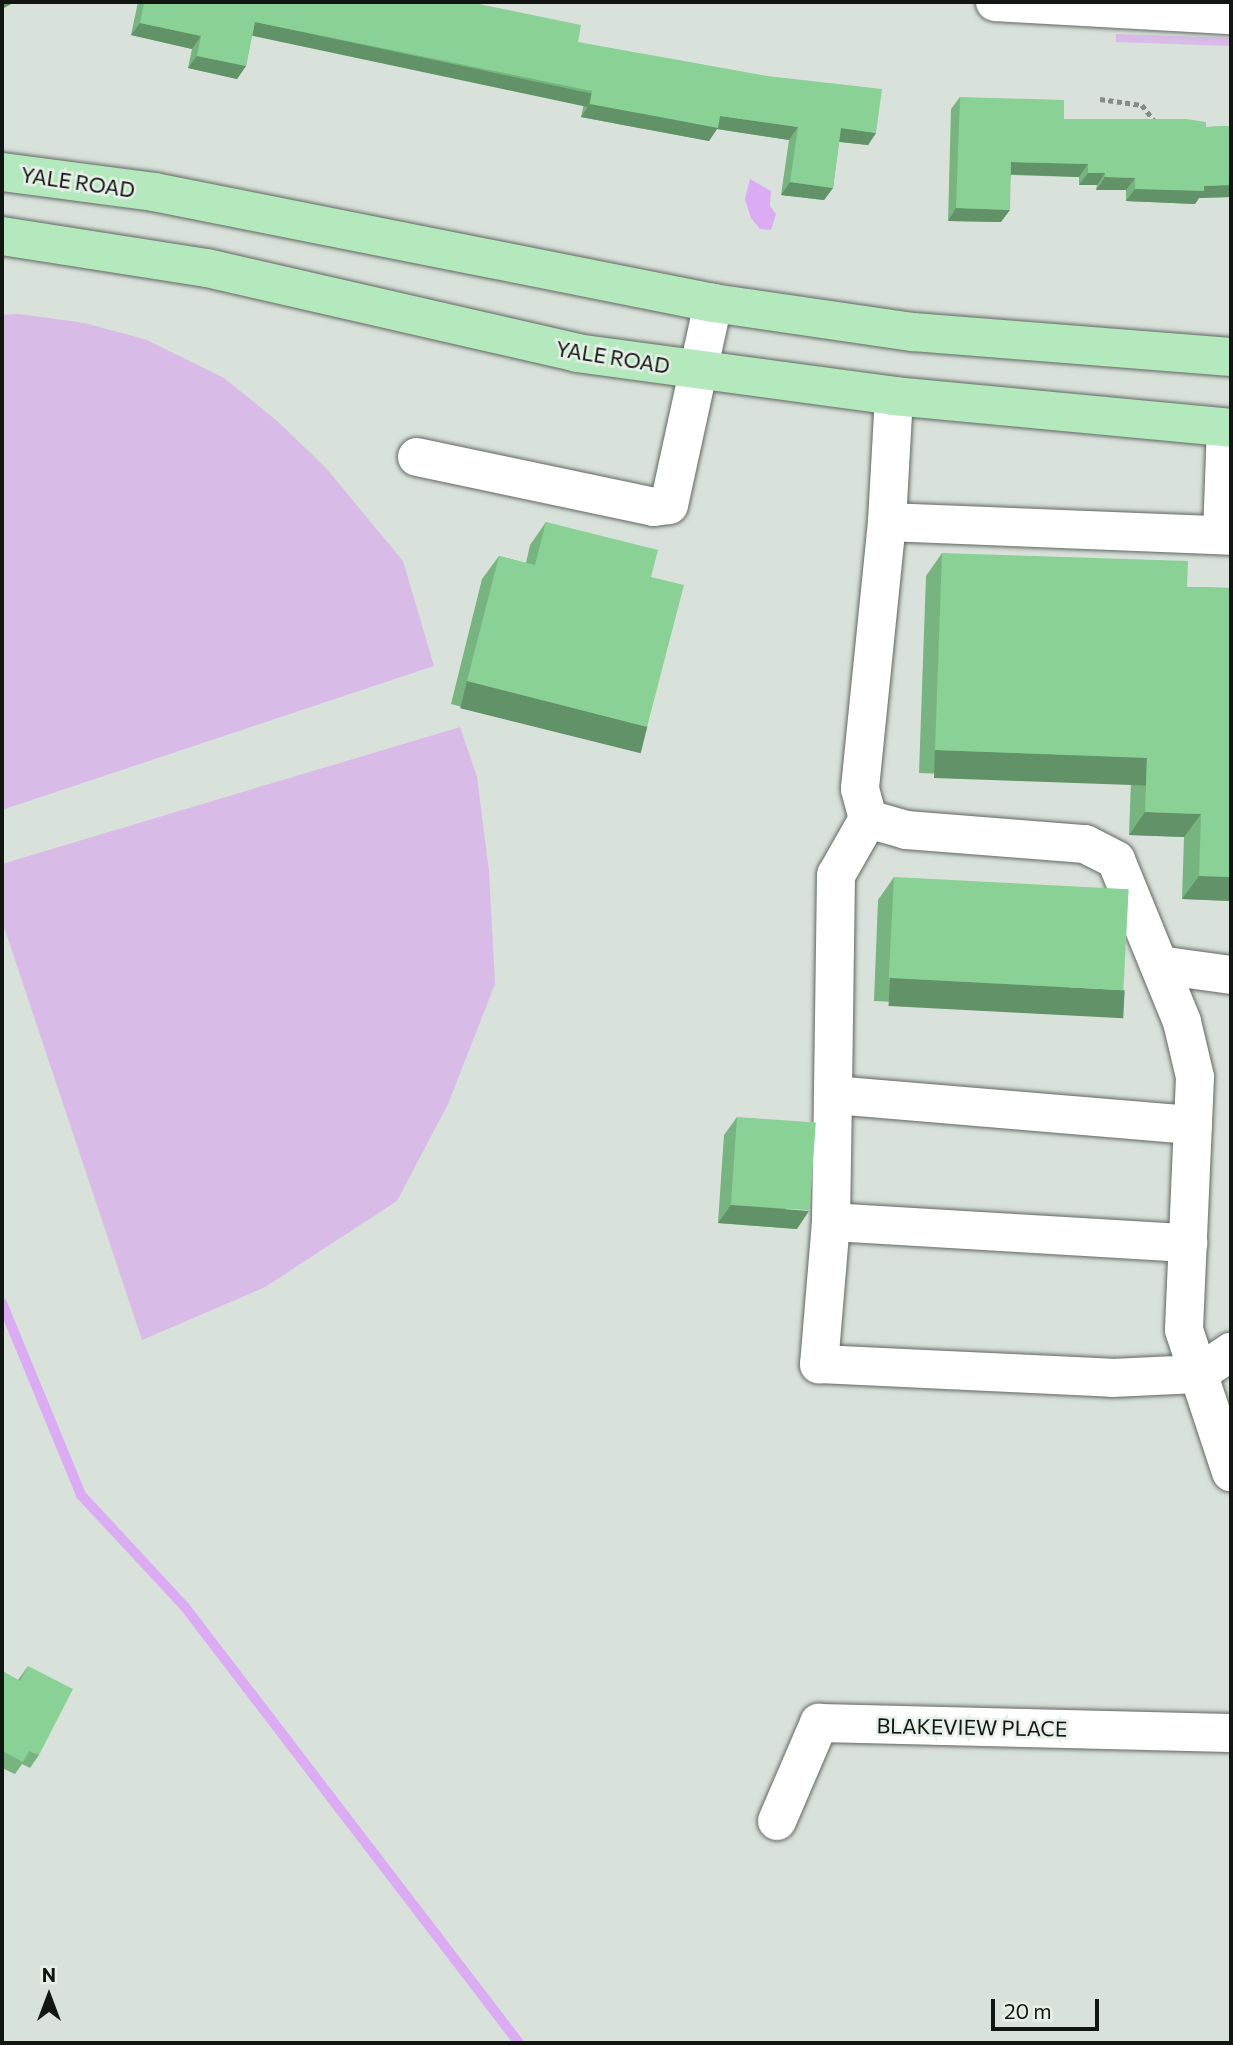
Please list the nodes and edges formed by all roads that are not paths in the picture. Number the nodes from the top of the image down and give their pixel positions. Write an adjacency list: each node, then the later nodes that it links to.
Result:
1 (995, 2): 2 (street)
2 (1231, 15)
3 (2, 172): 5 (main road, YALE ROAD)
4 (2, 236): 7 (main road, YALE ROAD)
5 (713, 303): 6 (main road, YALE ROAD); 7 (street)
6 (1231, 357)
7 (700, 370): 8 (main road, YALE ROAD); 10 (street)
8 (894, 396): 9 (main road, YALE ROAD); 11 (street)
9 (1229, 428): 12 (street)
10 (417, 457)
11 (887, 522): 12 (street); 13 (street)
12 (1226, 536)
13 (868, 819): 14 (street); 16 (street)
14 (1159, 965): 15 (street); 17 (street)
15 (1231, 975)
16 (833, 1095): 17 (street); 18 (street)
17 (1193, 1125): 19 (street)
18 (831, 1222): 19 (street); 21 (street)
19 (1188, 1242): 21 (street)
20 (1231, 1352): 21 (street)
21 (1198, 1374): 22 (street)
22 (1231, 1472)
23 (1231, 1733): 24 (street, BLAKEVIEW PLACE)
24 (778, 1821)

